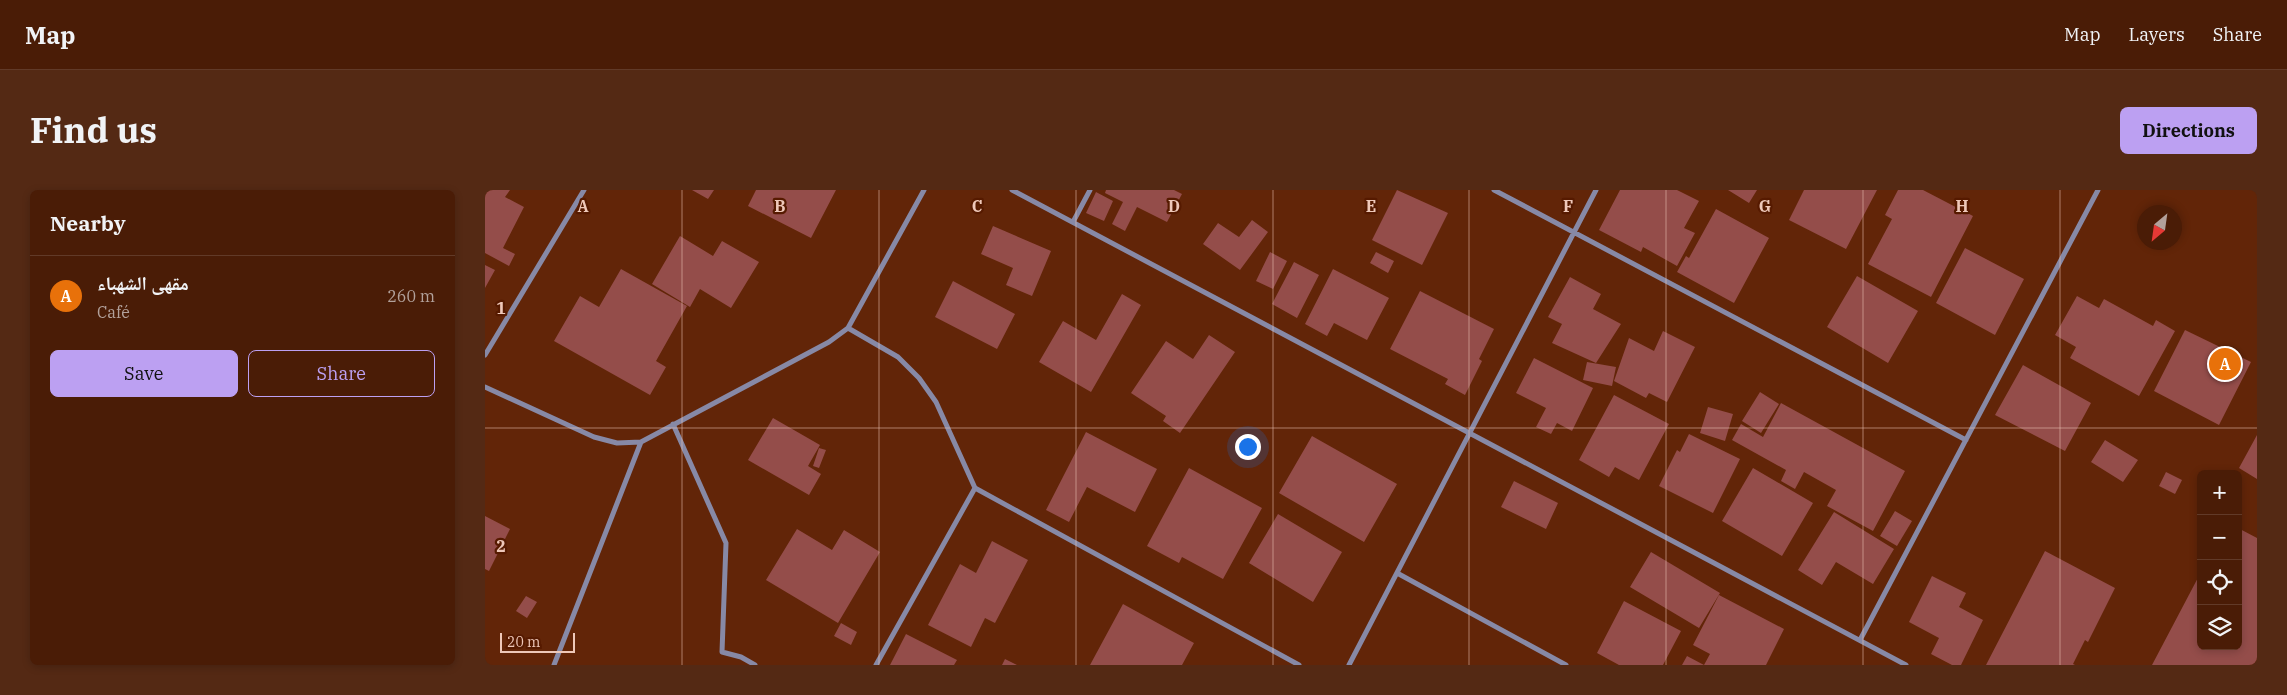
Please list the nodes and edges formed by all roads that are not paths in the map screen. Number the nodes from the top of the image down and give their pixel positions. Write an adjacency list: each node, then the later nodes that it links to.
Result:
1 (585, 190): 11 (street)
2 (924, 190): 10 (street)
3 (1012, 190): 8 (street)
4 (1090, 190): 8 (street)
5 (1494, 190): 9 (street)
6 (1596, 190): 9 (street)
7 (2098, 190): 15 (street)
8 (1073, 222): 14 (street)
9 (1574, 234): 14 (street); 15 (street)
10 (848, 328): 13 (street); 17 (street)
11 (485, 355)
12 (485, 387): 16 (street)
13 (673, 424): 16 (street); 21 (street)
14 (1471, 433): 18 (street); 19 (street)
15 (1966, 440): 19 (street)
16 (641, 442): 20 (street)
17 (975, 488): 22 (street); 23 (street)
18 (1397, 574): 24 (street); 25 (street)
19 (1860, 640): 26 (street)
20 (554, 665)
21 (755, 665)
22 (876, 665)
23 (1299, 665)
24 (1349, 665)
25 (1566, 665)
26 (1906, 665)

